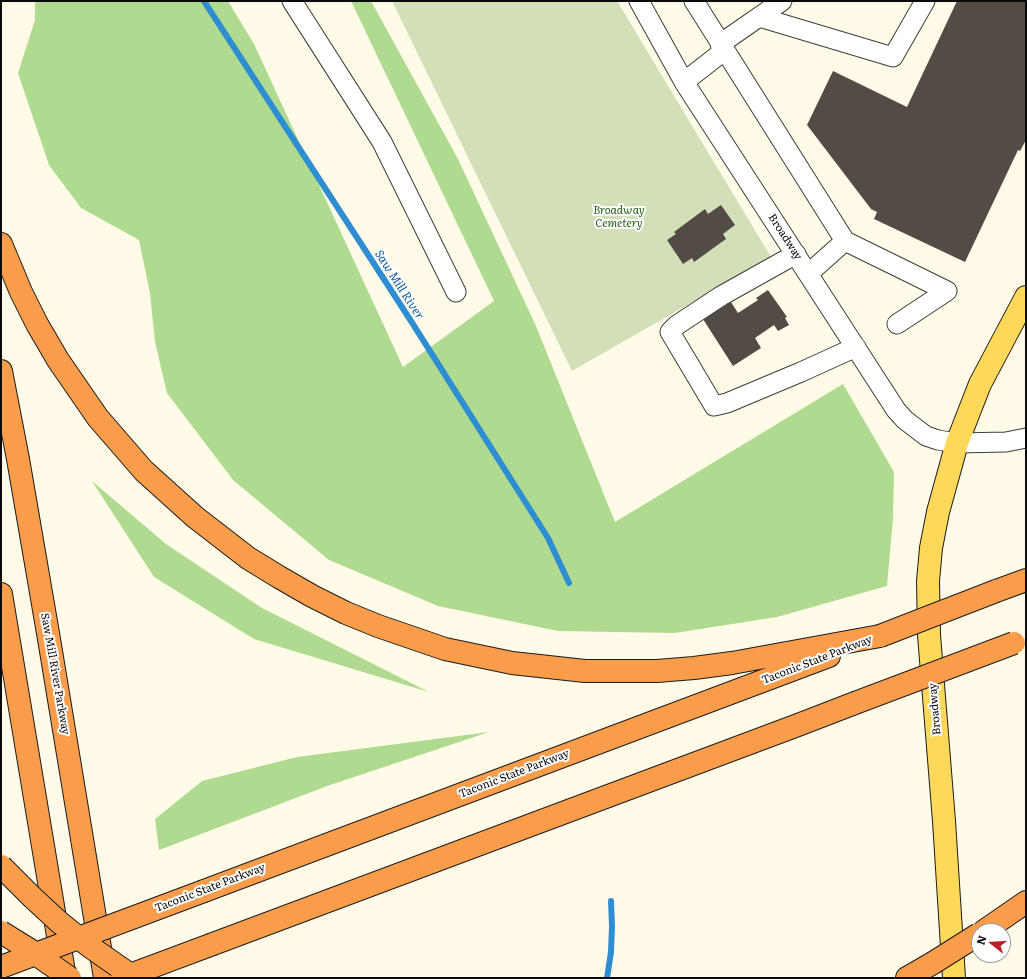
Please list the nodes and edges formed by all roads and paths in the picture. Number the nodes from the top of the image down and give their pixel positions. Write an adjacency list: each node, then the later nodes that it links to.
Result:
1 (292, 1): 13 (street)
2 (639, 1): 8 (street, Broadway)
3 (694, 1): 7 (street)
4 (782, 1): 6 (street)
5 (925, 1): 6 (street)
6 (759, 17): 7 (street)
7 (722, 47): 8 (street); 9 (street)
8 (684, 82): 11 (street, Broadway)
9 (845, 241): 12 (street); 15 (street)
10 (1, 244): 22 (highway)
11 (796, 254): 12 (street, Broadway); 16 (street)
12 (808, 274): 16 (street, Broadway)
13 (456, 292)
14 (1026, 297): 19 (main road, Broadway)
15 (898, 324)
16 (856, 347): 19 (street, Broadway)
17 (1, 371): 32 (highway, Saw Mill River Parkway)
18 (1026, 438): 19 (street)
19 (958, 443): 36 (main road, Broadway)
20 (1026, 580): 22 (highway, Taconic State Parkway, bridge)
21 (1, 594): 30 (highway)
22 (880, 636): 29 (highway, Taconic State Parkway, bridge)
23 (1020, 641): 33 (highway, bridge)
24 (1, 866): 34 (highway, bridge)
25 (1026, 902): 26 (highway)
26 (996, 923)
27 (1, 932): 31 (highway, bridge)
28 (971, 939): 35 (highway, bridge)
29 (1, 967)
30 (65, 978)
31 (70, 978)
32 (105, 978)
33 (122, 978)
34 (135, 978)
35 (907, 978)
36 (954, 978)

